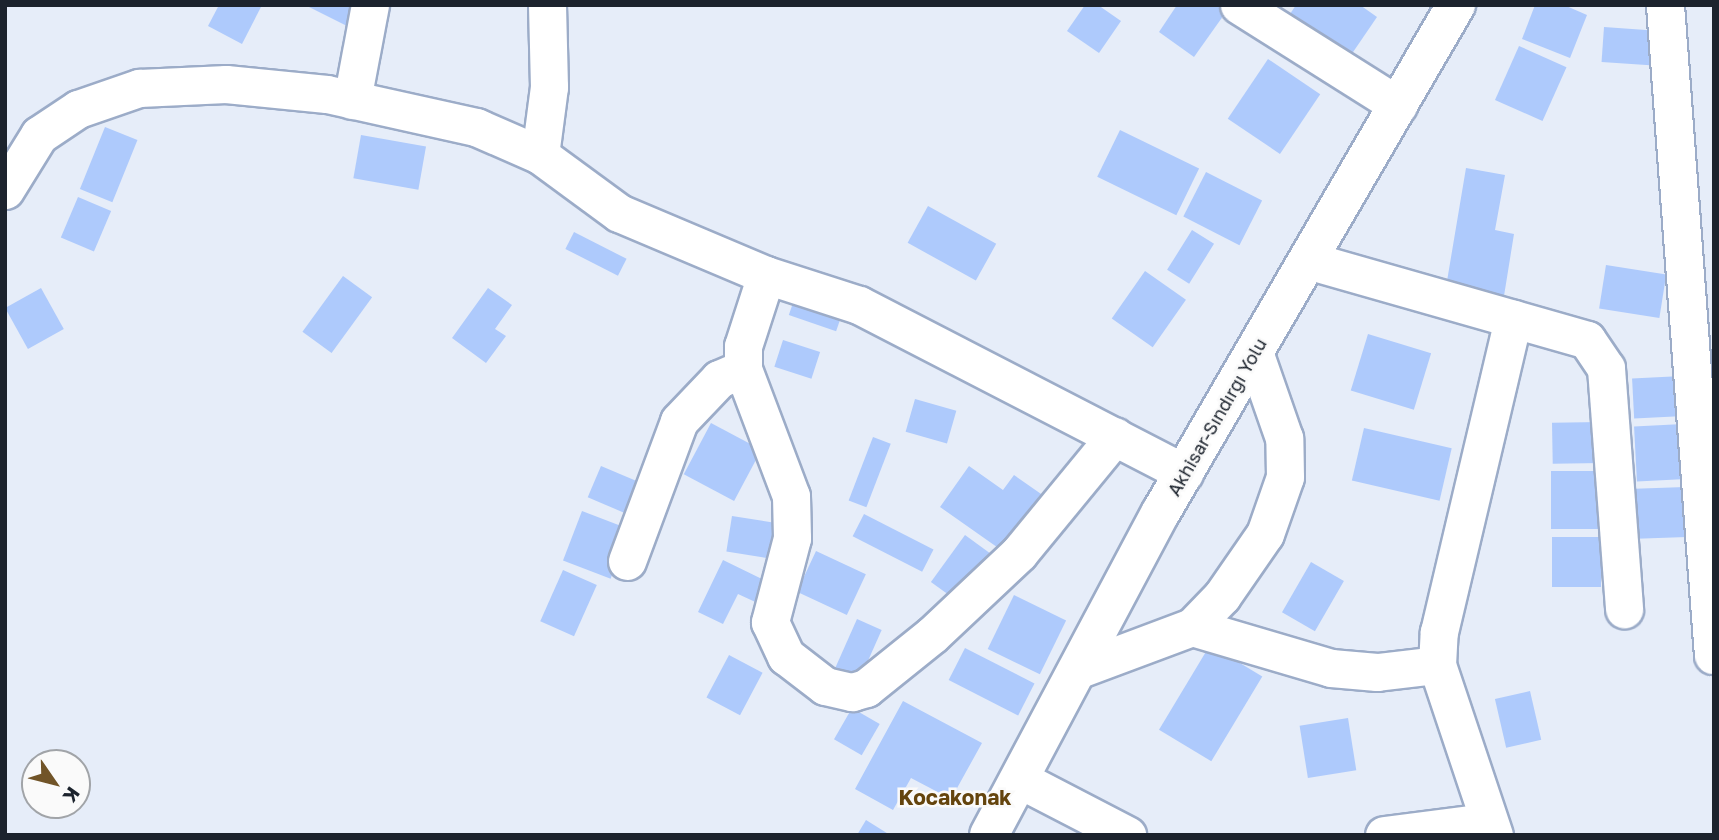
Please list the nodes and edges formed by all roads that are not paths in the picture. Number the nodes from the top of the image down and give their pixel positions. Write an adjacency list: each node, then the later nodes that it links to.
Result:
1 (370, 5): 6 (street)
2 (547, 5): 8 (street)
3 (1239, 5): 7 (street)
4 (1456, 5): 7 (main road, Akhisar-Sındırgı Yolu)
5 (1665, 5): 20 (street)
6 (352, 100): 8 (street); 9 (street)
7 (1398, 105): 10 (main road, Akhisar-Sındırgı Yolu)
8 (540, 155): 11 (street)
9 (5, 190)
10 (1307, 260): 12 (street); 13 (main road, Akhisar-Sındırgı Yolu)
11 (766, 275): 14 (street); 15 (street)
12 (1513, 319): 18 (street); 21 (street)
13 (1254, 352): 16 (main road, Akhisar-Sındırgı Yolu); 19 (street)
14 (743, 369): 15 (street); 17 (street)
15 (1115, 436): 16 (street)
16 (1184, 473): 22 (main road, Akhisar-Sındırgı Yolu)
17 (627, 561)
18 (1623, 609)
19 (1192, 627): 21 (street); 22 (street)
20 (1713, 655)
21 (1437, 665): 24 (street)
22 (1077, 670): 23 (main road, Akhisar-Sındırgı Yolu)
23 (1018, 779): 25 (main road, Akhisar-Sındırgı Yolu); 26 (street)
24 (1490, 828): 27 (street)
25 (989, 835)
26 (1127, 835)
27 (1384, 835)

